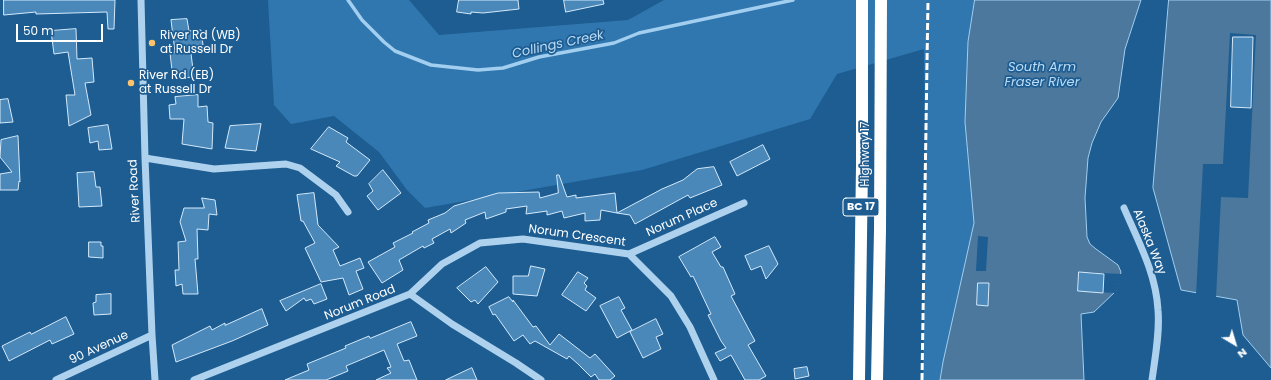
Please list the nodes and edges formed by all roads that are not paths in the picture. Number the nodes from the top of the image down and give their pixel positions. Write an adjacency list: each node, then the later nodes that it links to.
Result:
1 (141, 0): 4 (street, River Road)
2 (862, 0): 16 (highway, Highway 17 / BC 17)
3 (882, 0): 17 (highway, Highway 17 / BC 17)
4 (145, 158): 7 (street); 10 (street, River Road)
5 (744, 203): 8 (street, Norum Place)
6 (1124, 208): 18 (street, Alaska Way)
7 (348, 212)
8 (629, 254): 9 (street, Norum Crescent); 15 (street, Norum Crescent)
9 (410, 294): 13 (street, Norum Road); 14 (street, Norum Road)
10 (152, 335): 11 (street, 90 Avenue); 12 (street, River Road)
11 (56, 380)
12 (155, 380)
13 (194, 380)
14 (541, 380)
15 (714, 380)
16 (859, 380)
17 (877, 380)
18 (1152, 380)

